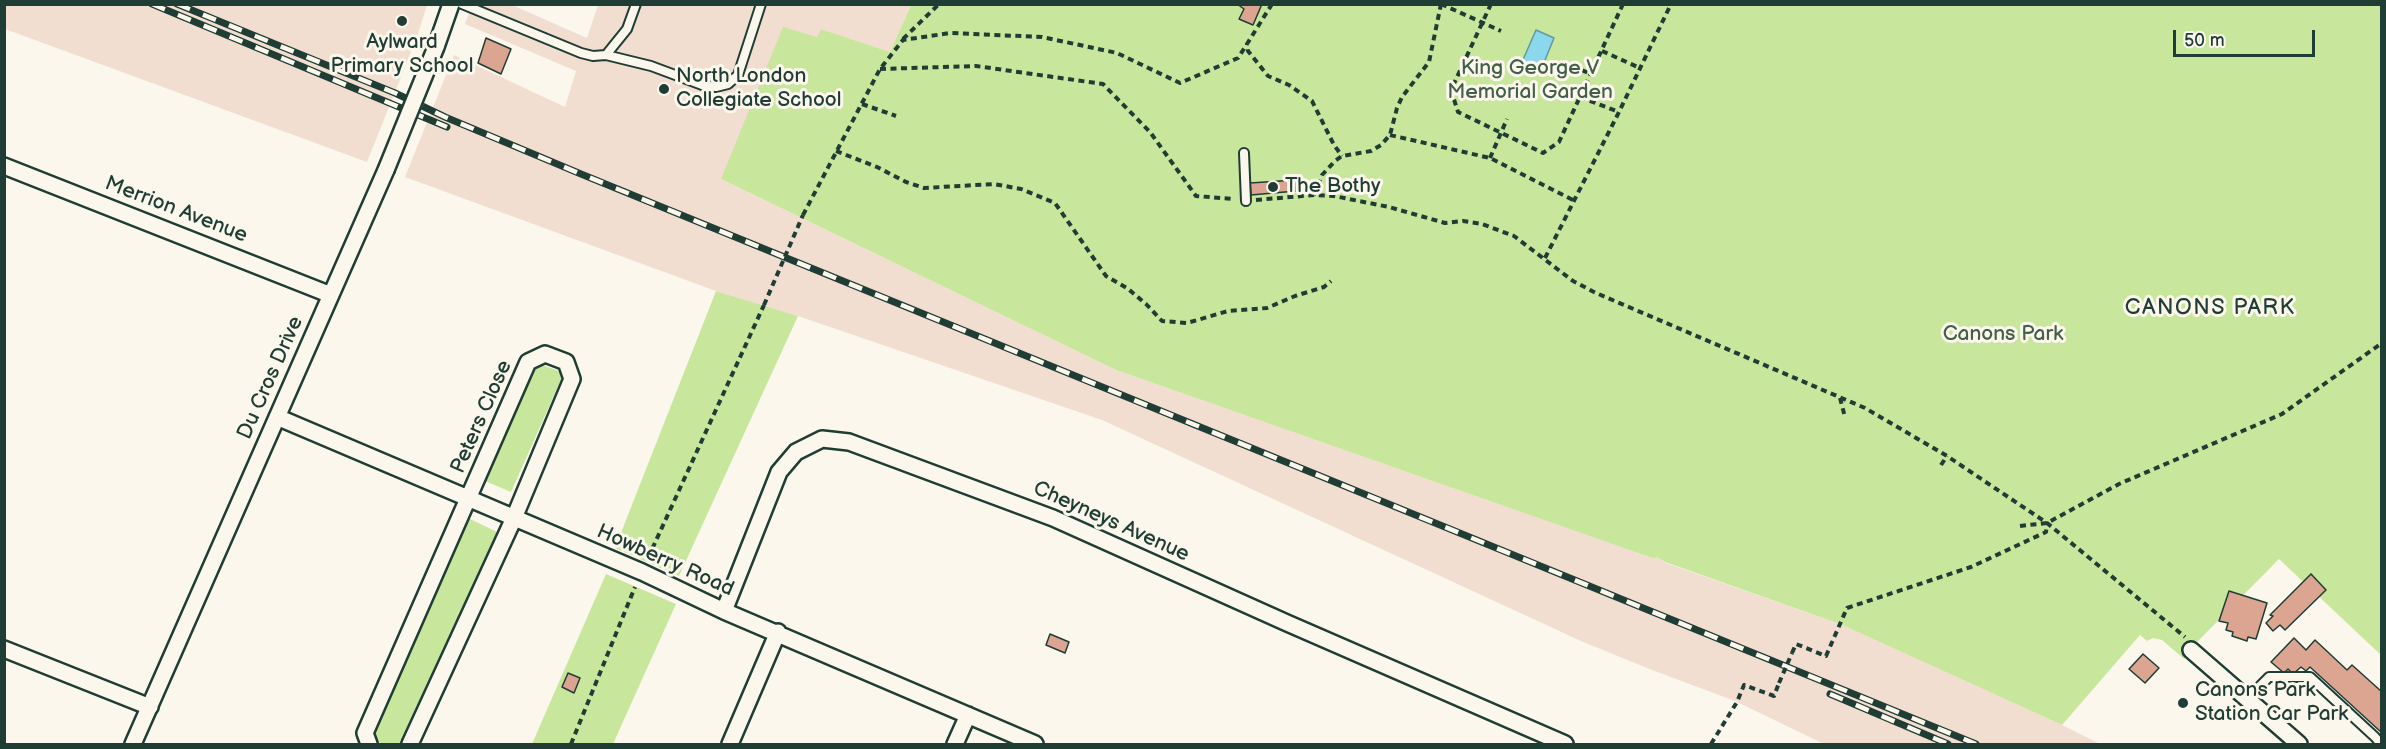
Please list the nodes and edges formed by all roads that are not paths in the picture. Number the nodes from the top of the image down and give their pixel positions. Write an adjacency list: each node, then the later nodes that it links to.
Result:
1 (451, 4): 9 (street, Du Cros Drive, bridge)
2 (462, 4): 5 (lane)
3 (636, 4): 5 (lane)
4 (761, 4): 5 (lane)
5 (606, 55)
6 (1244, 153): 8 (lane)
7 (4, 166): 9 (street, Merrion Avenue)
8 (1246, 201)
9 (331, 295): 10 (street, Du Cros Drive)
10 (277, 417): 11 (street, Howberry Road); 18 (street, Du Cros Drive)
11 (468, 497): 12 (street, Howberry Road); 12 (street, Peters Close); 21 (street, Peters Close)
12 (514, 518): 13 (street, Howberry Road); 22 (street, Peters Close)
13 (724, 611): 14 (street, Howberry Road); 26 (street, Cheyneys Avenue)
14 (778, 632): 19 (street, Howberry Road); 23 (street)
15 (4, 649): 18 (street)
16 (2191, 650): 17 (street)
17 (2247, 699): 27 (street); 28 (lane)
18 (150, 707): 20 (street, Du Cros Drive)
19 (968, 715): 24 (street); 25 (street, Howberry Road)
20 (133, 744)
21 (369, 744)
22 (410, 744)
23 (730, 744)
24 (955, 744)
25 (1035, 744)
26 (1565, 744)
27 (2299, 744)
28 (2381, 744)

